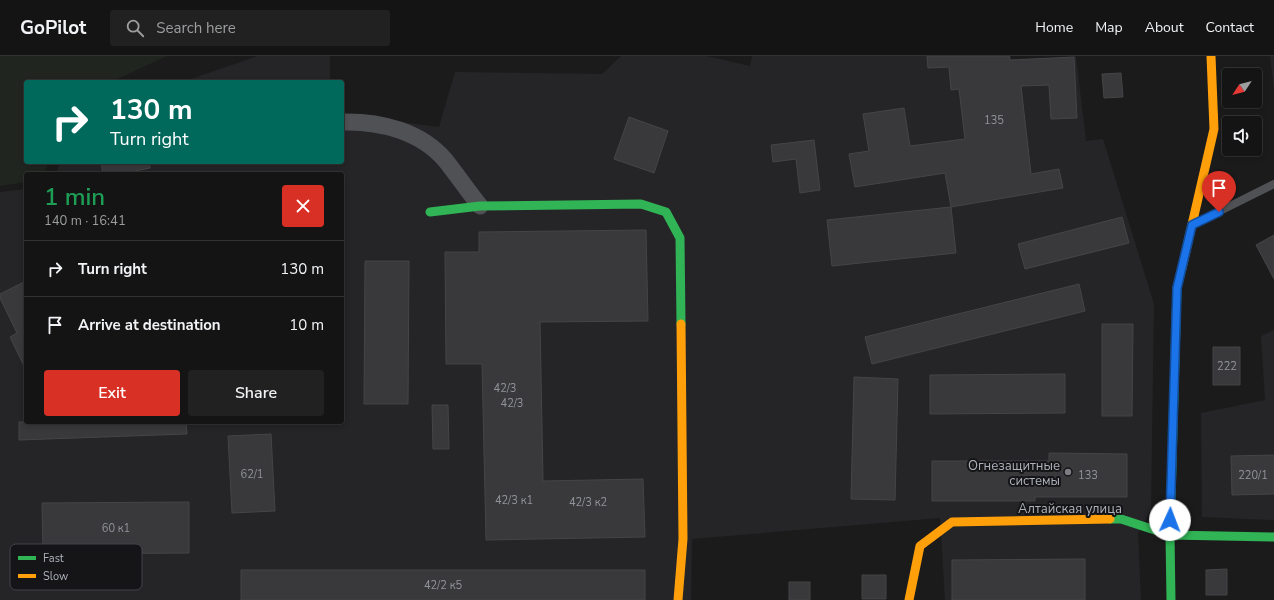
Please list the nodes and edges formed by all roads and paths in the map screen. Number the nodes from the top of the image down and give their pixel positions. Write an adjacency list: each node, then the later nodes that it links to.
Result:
1 (1210, 56): 6 (street)
2 (344, 122): 4 (street)
3 (1274, 184): 6 (lane)
4 (480, 206): 5 (street); 9 (street)
5 (430, 212)
6 (1192, 225): 7 (street)
7 (1170, 535): 8 (street, Алтайская улица); 10 (street, Алтайская улица); 11 (street)
8 (1274, 537)
9 (678, 600)
10 (909, 600)
11 (1171, 600)

